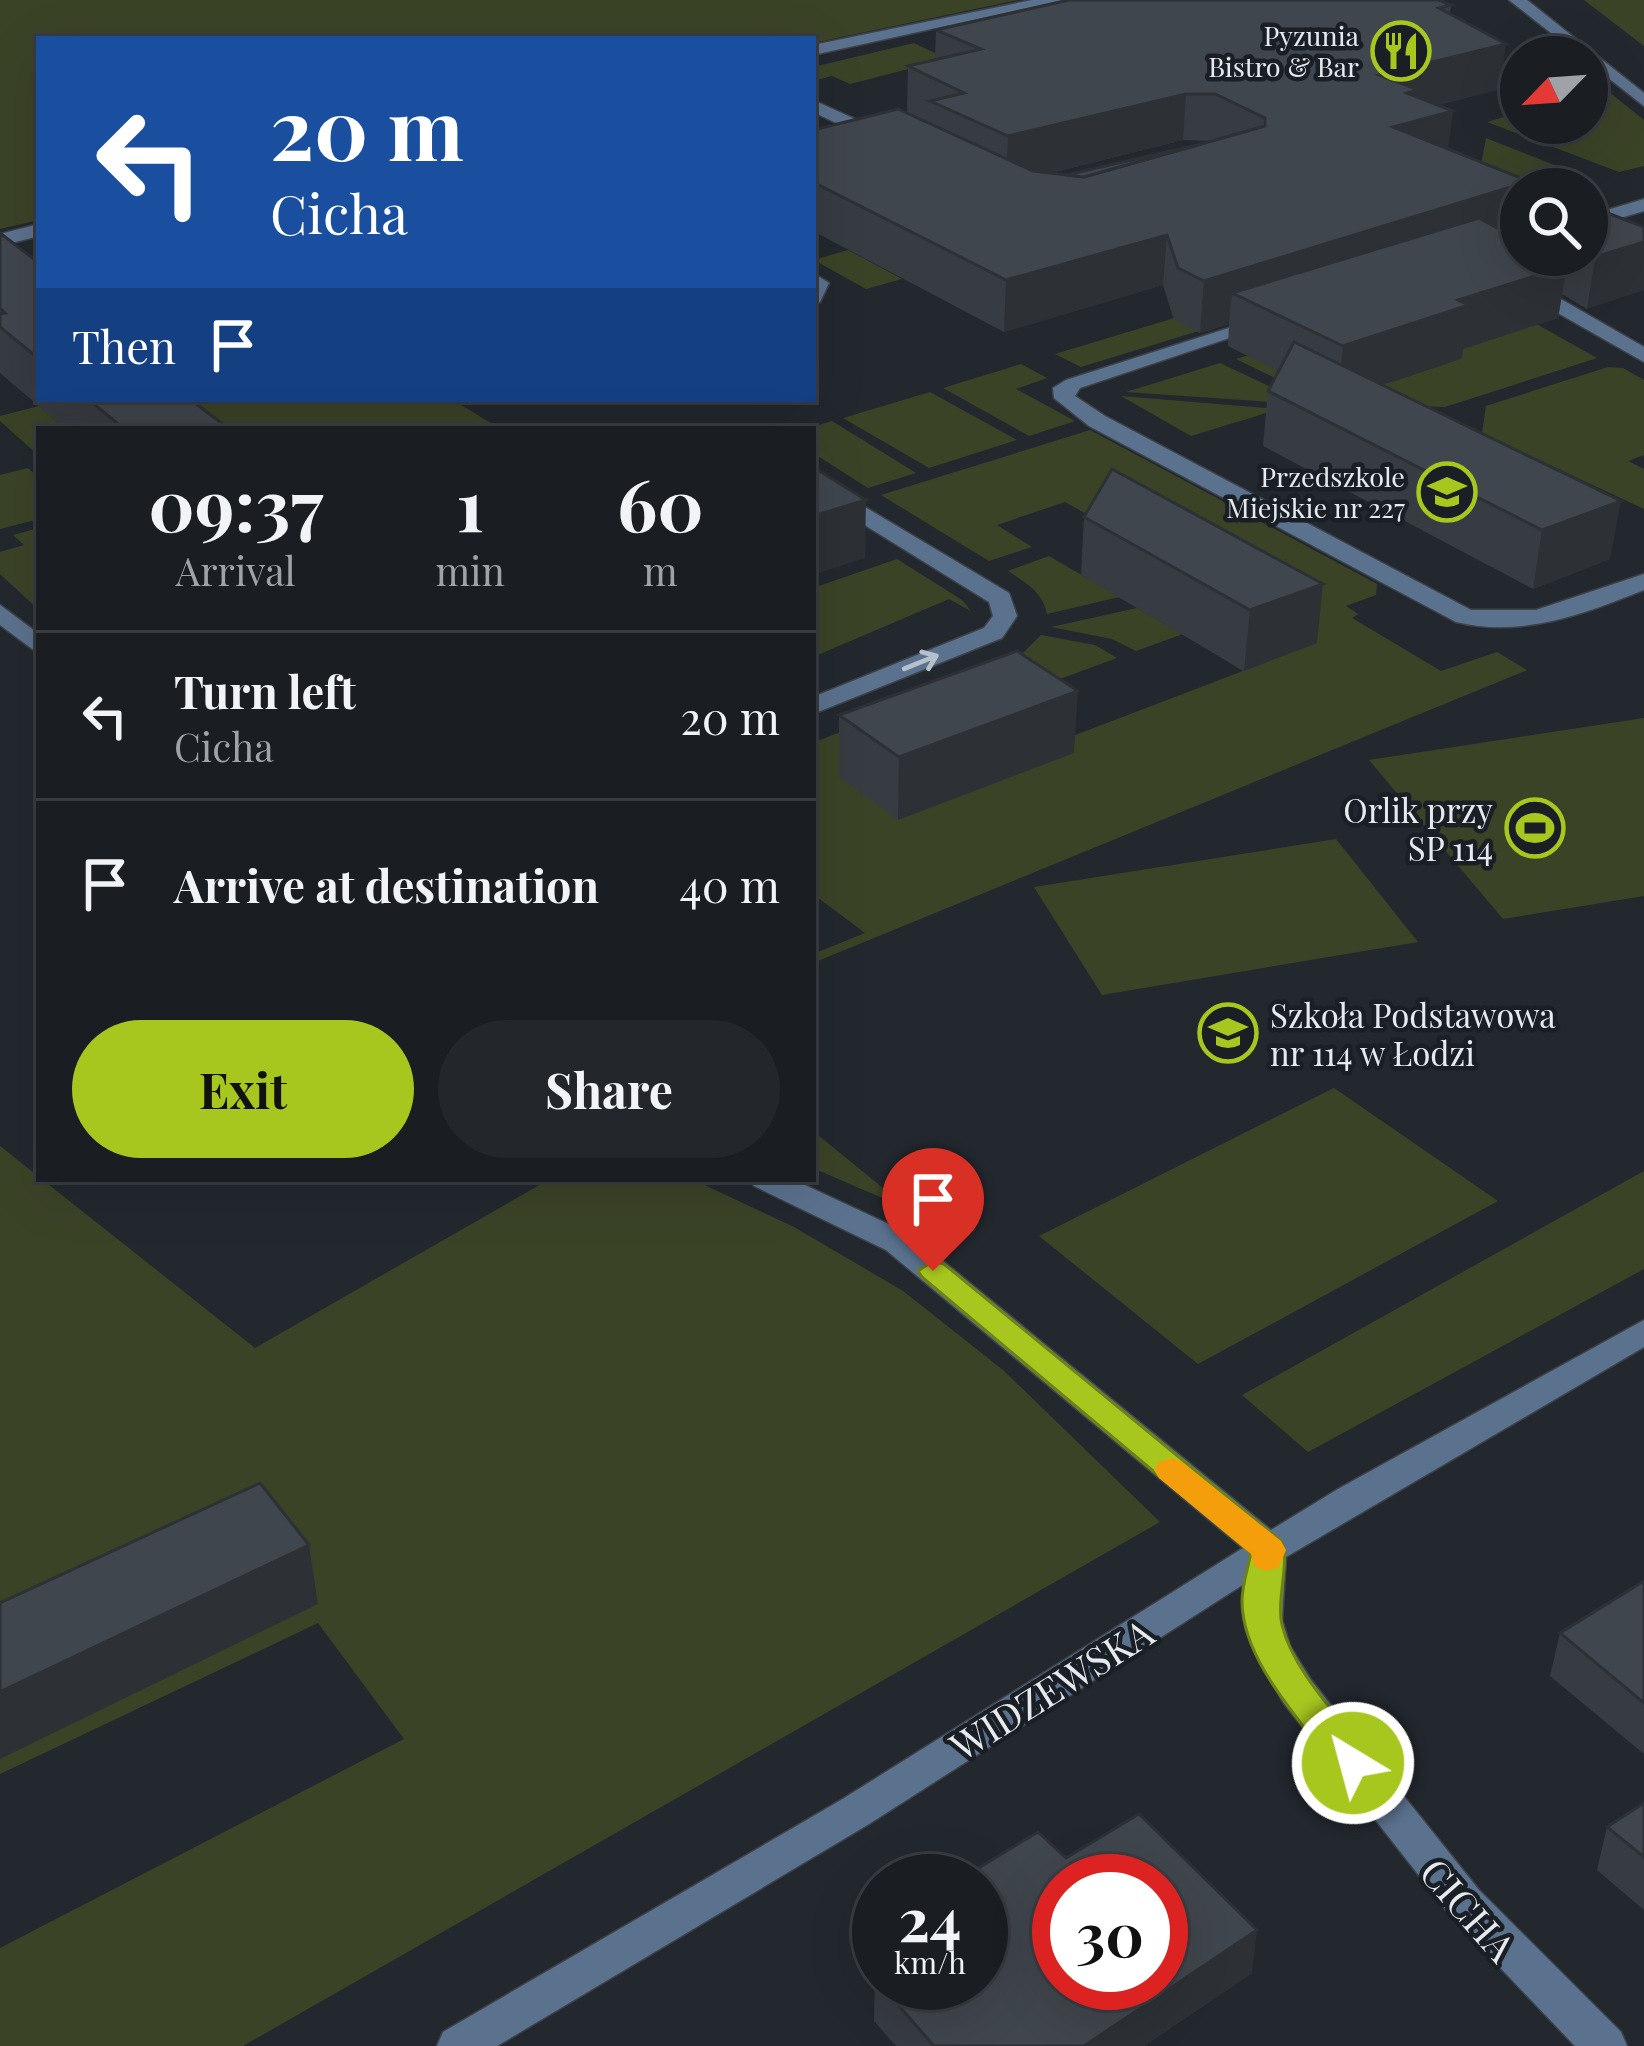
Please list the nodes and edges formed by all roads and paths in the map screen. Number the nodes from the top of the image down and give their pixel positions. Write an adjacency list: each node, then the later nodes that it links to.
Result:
1 (1055, 0): 3 (street)
2 (1517, 0): 4 (street)
3 (816, 49)
4 (1644, 100)
5 (816, 106): 6 (street)
6 (859, 143)
7 (1644, 205): 8 (street)
8 (1608, 216)
9 (36, 231): 10 (street)
10 (0, 240)
11 (1506, 276): 13 (street)
12 (1295, 313): 15 (street)
13 (1644, 356)
14 (816, 485): 18 (street, one-way to 14)
15 (1644, 581)
16 (0, 613): 17 (street)
17 (36, 645)
18 (816, 705)
19 (771, 1182): 21 (street)
20 (1644, 1332): 21 (street, WIDZEWSKA)
21 (1269, 1550): 22 (street, WIDZEWSKA); 23 (street, CICHA)
22 (458, 2046)
23 (1605, 2046)

